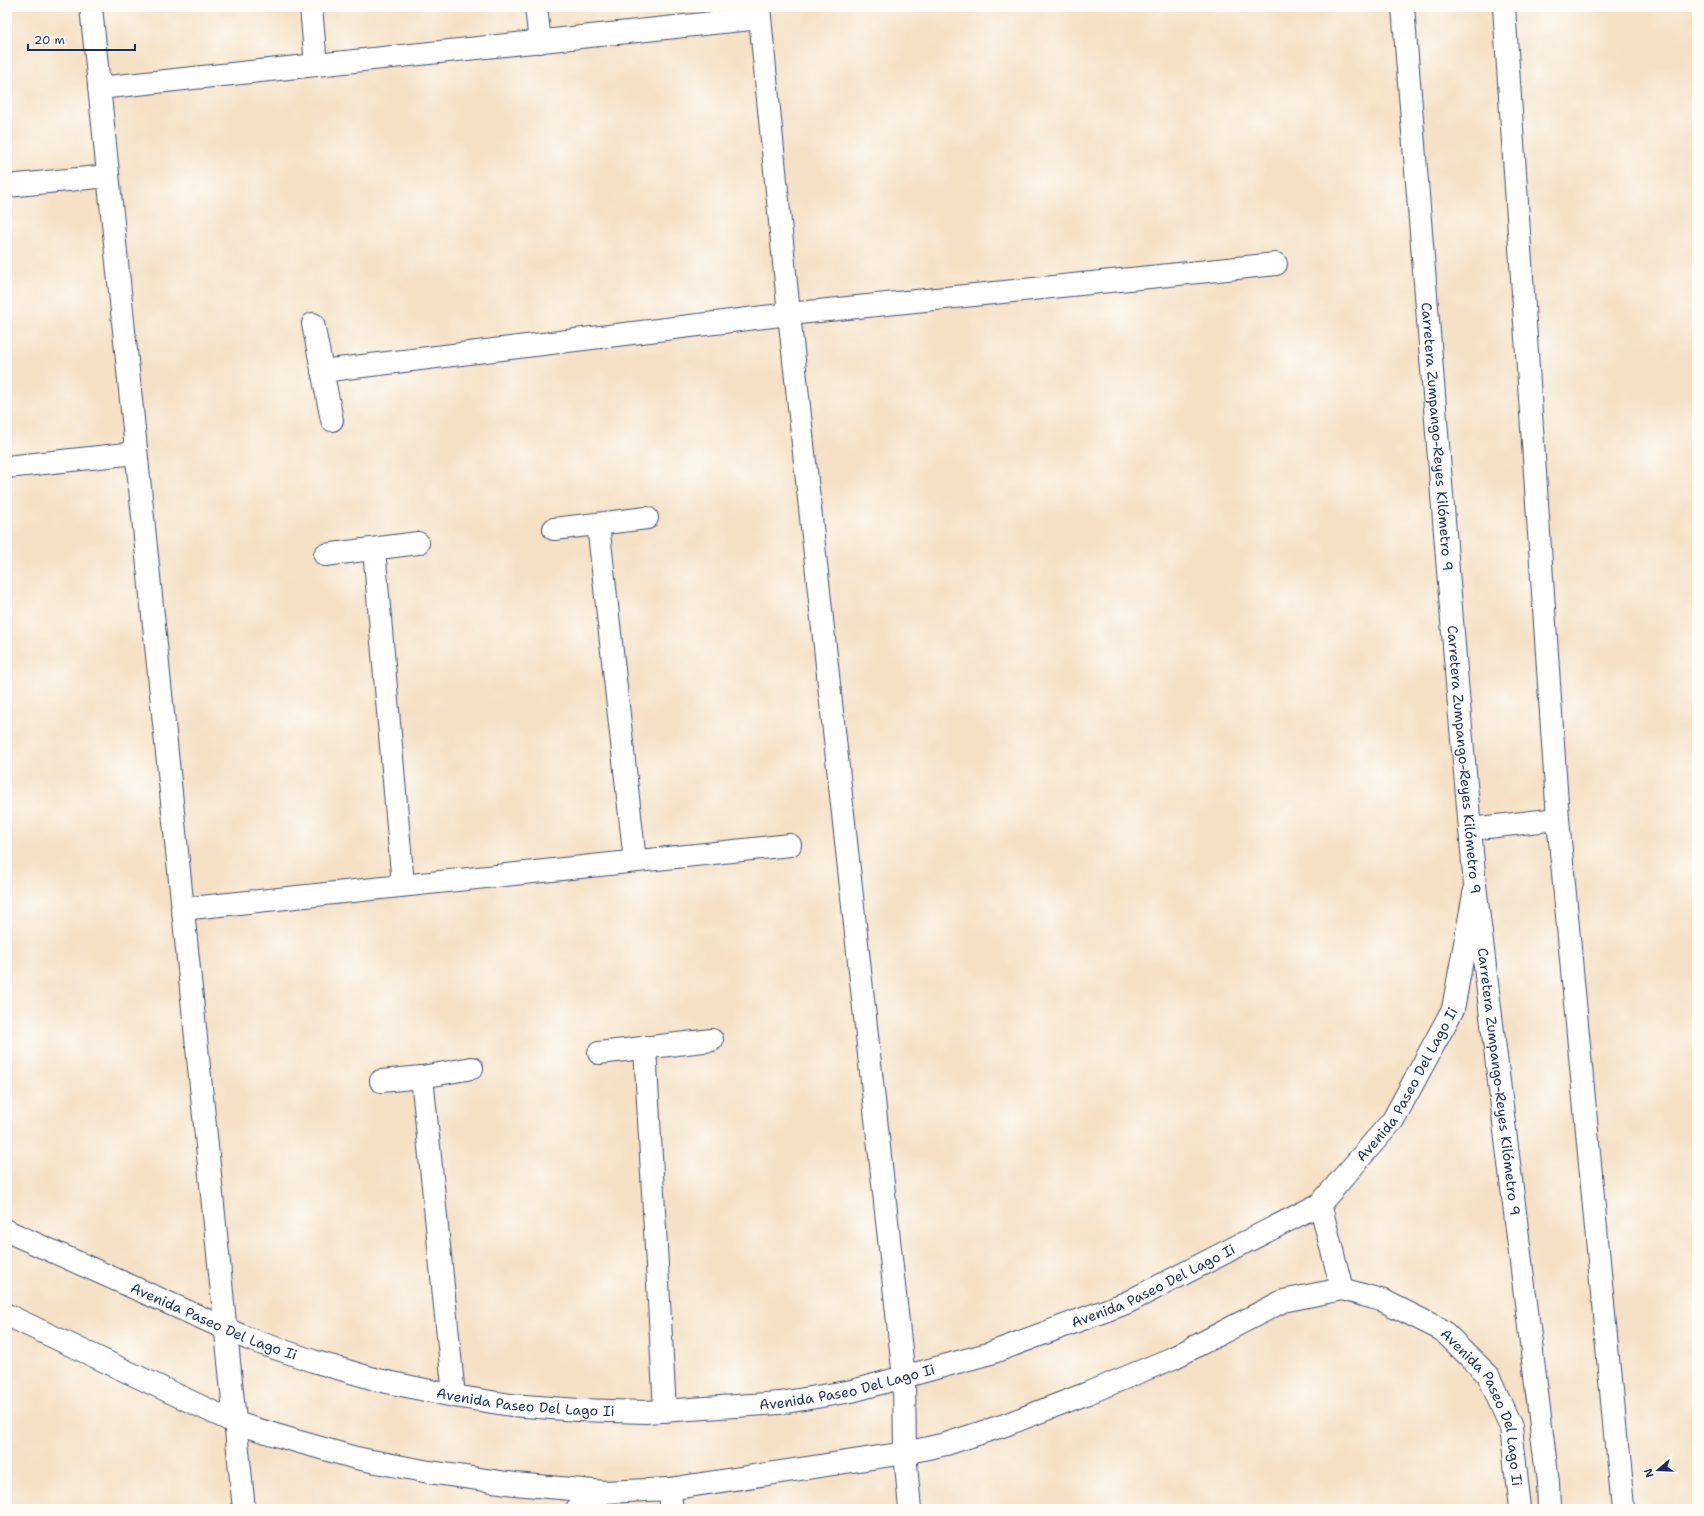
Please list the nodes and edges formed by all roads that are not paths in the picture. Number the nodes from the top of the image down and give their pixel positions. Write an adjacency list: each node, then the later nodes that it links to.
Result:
1 (91, 7): 9 (street)
2 (311, 7): 8 (street)
3 (536, 7): 7 (street)
4 (1403, 7): 26 (street, Carretera Zumpango-Reyes Kilómetro 9)
5 (1504, 7): 25 (street)
6 (760, 13): 7 (street); 13 (street)
7 (540, 42): 8 (street)
8 (316, 65): 9 (street)
9 (99, 88): 10 (street)
10 (108, 176): 11 (street); 17 (street)
11 (7, 186)
12 (1276, 264): 13 (street)
13 (789, 314): 15 (street); 43 (street)
14 (313, 324): 15 (street)
15 (322, 371): 16 (street)
16 (332, 420)
17 (136, 453): 18 (street); 31 (street)
18 (7, 466)
19 (647, 518): 20 (street)
20 (598, 524): 21 (street); 28 (street)
21 (554, 529)
22 (418, 543): 23 (street)
23 (374, 549): 24 (street); 29 (street)
24 (324, 554)
25 (1558, 819): 26 (street); 55 (street)
26 (1470, 829): 30 (street, Carretera Zumpango-Reyes Kilómetro 9)
27 (790, 845): 28 (street)
28 (635, 861): 29 (street)
29 (403, 885): 31 (street)
30 (1475, 885): 38 (street, Avenida Paseo Del Lago Ii); 54 (street, Carretera Zumpango-Reyes Kilómetro 9)
31 (182, 909): 42 (street)
32 (712, 1040): 33 (street)
33 (645, 1047): 34 (street); 45 (street)
34 (599, 1053)
35 (472, 1068): 36 (street)
36 (422, 1077): 37 (street); 44 (street)
37 (381, 1081)
38 (1320, 1204): 40 (street); 43 (street, Avenida Paseo Del Lago Ii)
39 (7, 1231): 42 (street, Avenida Paseo Del Lago Ii)
40 (1342, 1289): 47 (street, Avenida Paseo Del Lago Ii); 53 (street, Avenida Paseo Del Lago Ii)
41 (7, 1315): 46 (street, Avenida Paseo Del Lago Ii)
42 (225, 1328): 44 (street, Avenida Paseo Del Lago Ii); 46 (street)
43 (904, 1378): 45 (street, Avenida Paseo Del Lago Ii); 47 (street)
44 (454, 1396): 45 (street, Avenida Paseo Del Lago Ii)
45 (665, 1411)
46 (236, 1423): 48 (street, Avenida Paseo Del Lago Ii); 50 (street)
47 (905, 1453): 49 (street, Avenida Paseo Del Lago Ii); 52 (street)
48 (606, 1492): 49 (street, Avenida Paseo Del Lago Ii); 51 (street)
49 (670, 1499)
50 (244, 1509)
51 (577, 1509)
52 (910, 1509)
53 (1520, 1509)
54 (1549, 1509)
55 (1622, 1509)

